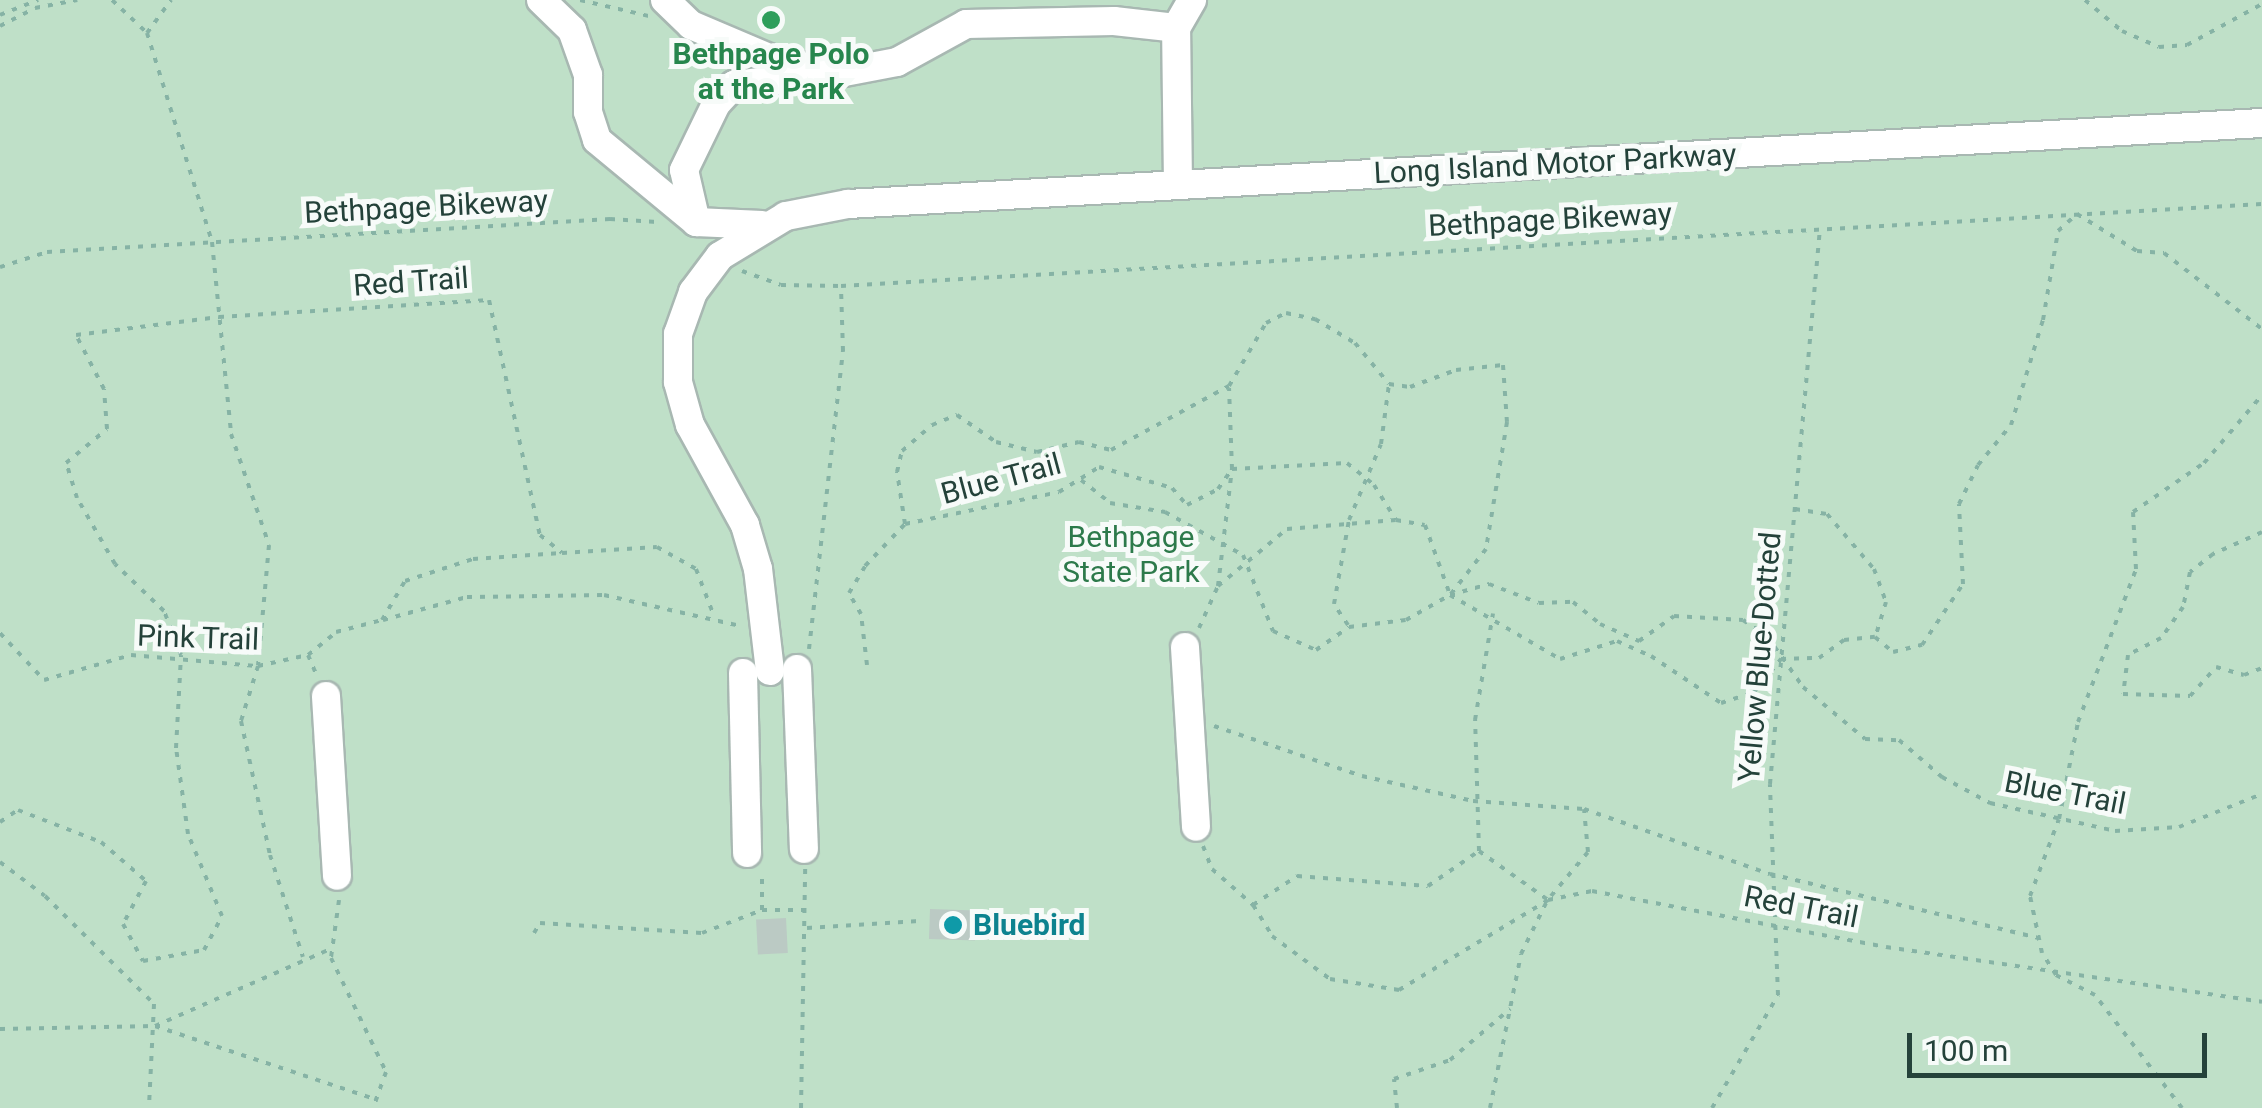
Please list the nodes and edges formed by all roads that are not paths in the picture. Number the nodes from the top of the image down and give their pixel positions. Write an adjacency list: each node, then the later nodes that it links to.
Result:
1 (541, 0): 8 (street)
2 (1192, 0): 4 (street)
3 (660, 8): 5 (street)
4 (1176, 28): 5 (street); 7 (street)
5 (834, 74): 8 (street)
6 (2262, 124): 7 (street, Long Island Motor Parkway)
7 (1178, 185): 9 (street, Long Island Motor Parkway)
8 (682, 224): 9 (street)
9 (762, 226): 11 (street)
10 (1189, 644): 13 (street)
11 (780, 667): 14 (street); 15 (street)
12 (326, 696): 16 (street)
13 (1196, 828)
14 (804, 849)
15 (754, 862)
16 (337, 876)

